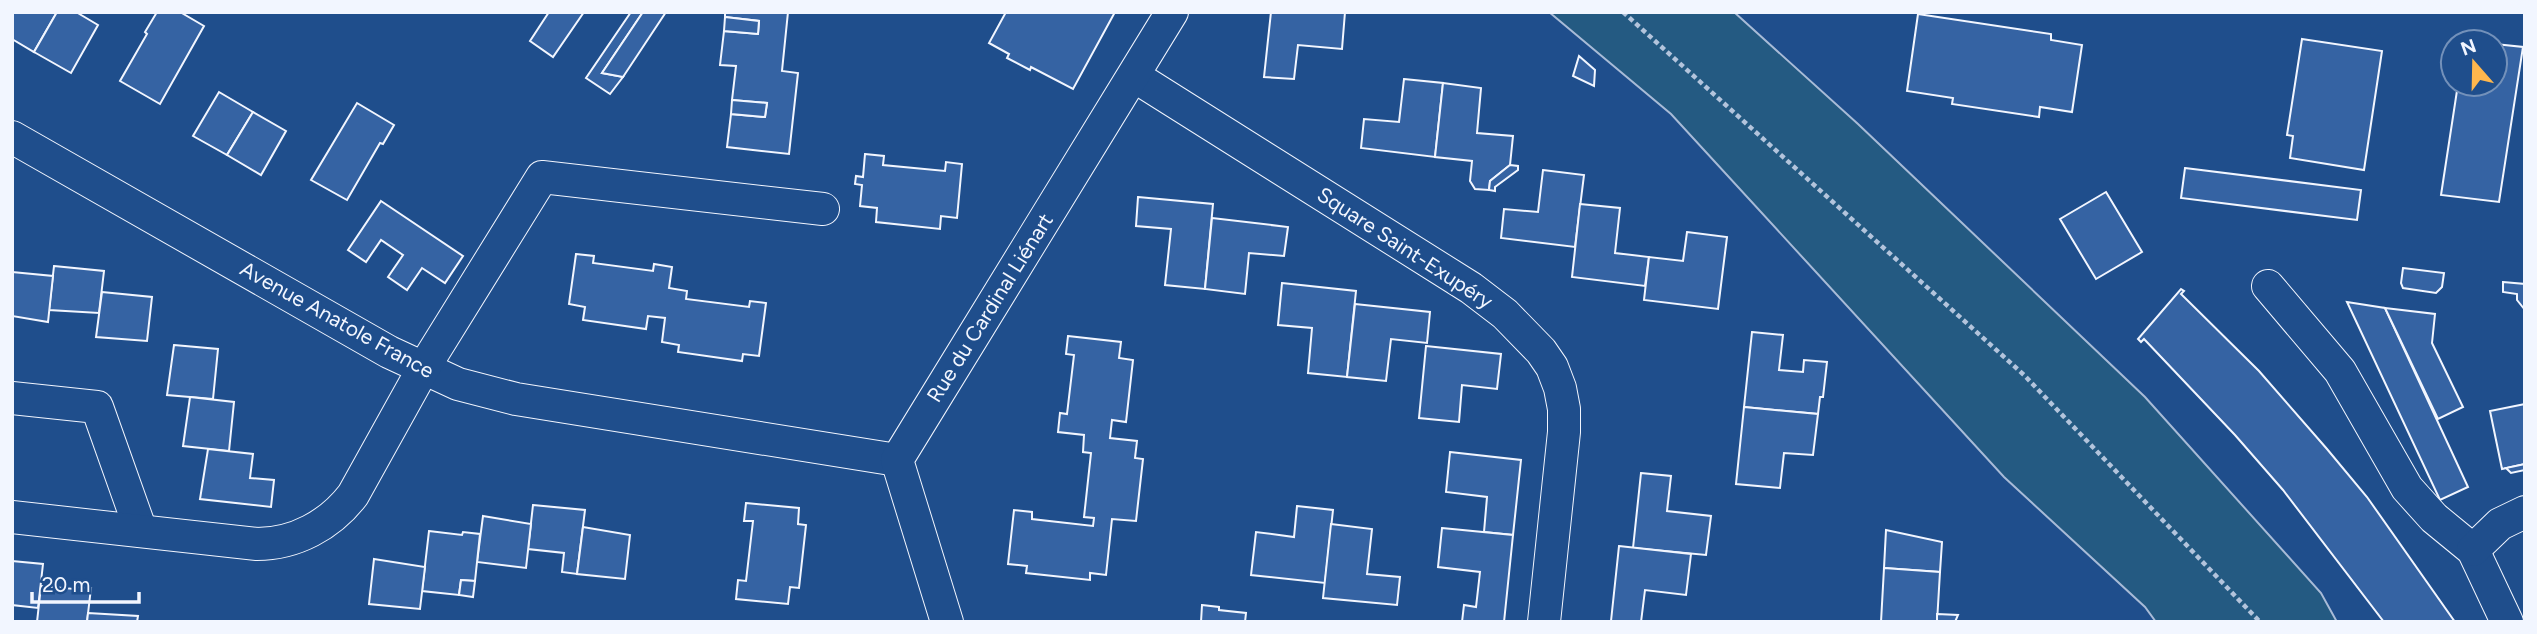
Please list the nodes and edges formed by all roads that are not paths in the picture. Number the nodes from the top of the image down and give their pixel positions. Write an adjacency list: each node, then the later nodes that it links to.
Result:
1 (1172, 12): 2 (street, Rue du Cardinal Liénart)
2 (1133, 76): 8 (street, Rue du Cardinal Liénart); 14 (street, Square Saint-Exupéry)
3 (12, 137): 6 (street, Avenue Anatole France)
4 (823, 209): 6 (street)
5 (2268, 286): 12 (street)
6 (423, 369): 8 (street, Avenue Anatole France); 11 (street)
7 (12, 398): 11 (street)
8 (897, 460): 13 (street)
9 (2525, 512): 12 (street)
10 (12, 517): 11 (street)
11 (141, 531)
12 (2473, 550): 15 (street)
13 (947, 622)
14 (1544, 622)
15 (2507, 622)

